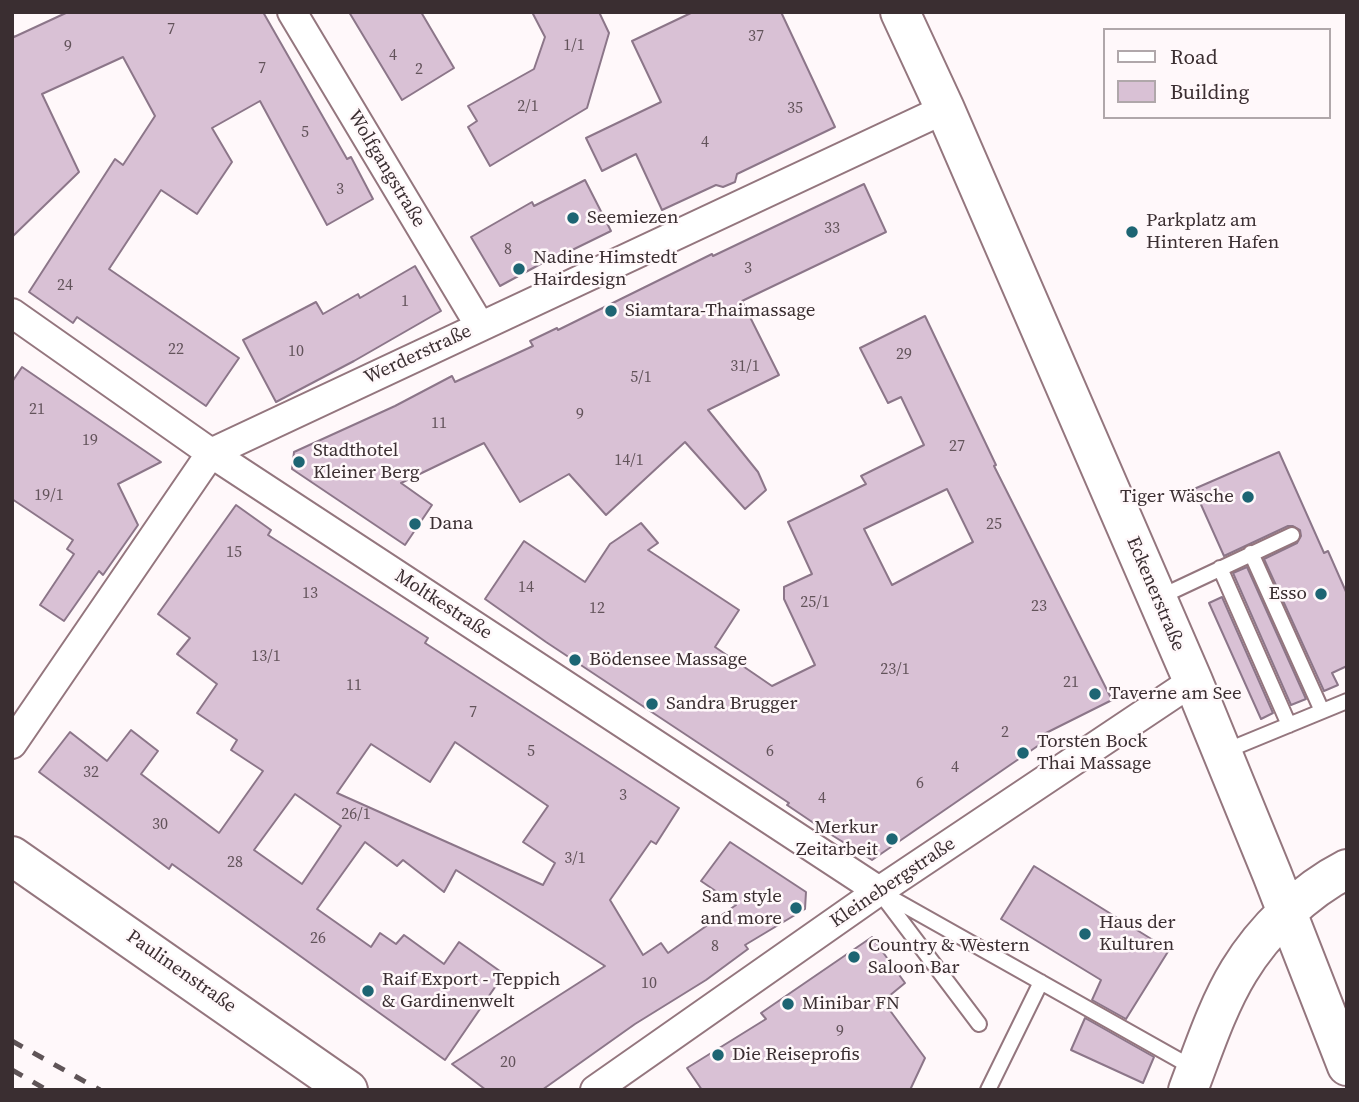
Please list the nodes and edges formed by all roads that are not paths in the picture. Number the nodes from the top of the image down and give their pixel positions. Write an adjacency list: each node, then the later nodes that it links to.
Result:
1 (292, 12): 5 (street, Wolfgangstraße)
2 (900, 12): 3 (main road, Eckenerstraße)
3 (945, 109): 5 (street, Werderstraße); 10 (main road, Eckenerstraße)
4 (12, 313): 6 (street, Moltkestraße)
5 (480, 326): 6 (street, Werderstraße)
6 (211, 453): 15 (street); 19 (street, Moltkestraße)
7 (1292, 535): 8 (lane)
8 (1251, 553): 9 (lane); 13 (lane)
9 (1220, 568): 10 (lane); 14 (lane)
10 (1157, 598): 11 (main road, Eckenerstraße)
11 (1193, 681): 16 (main road, Eckenerstraße); 19 (street, Kleinebergstraße)
12 (1347, 701): 13 (lane)
13 (1322, 711): 14 (lane)
14 (1289, 725): 16 (lane)
15 (12, 744)
16 (1222, 753): 20 (main road, Eckenerstraße)
17 (12, 856): 25 (main road, Paulinenstraße)
18 (1347, 869): 20 (main road)
19 (879, 891): 21 (lane); 22 (lane); 26 (street, Kleinebergstraße)
20 (1286, 914): 23 (main road, Eckenerstraße); 24 (main road)
21 (1041, 982): 24 (lane); 27 (lane)
22 (979, 1024)
23 (1347, 1066)
24 (1192, 1080)
25 (348, 1090)
26 (596, 1090)
27 (988, 1090)

